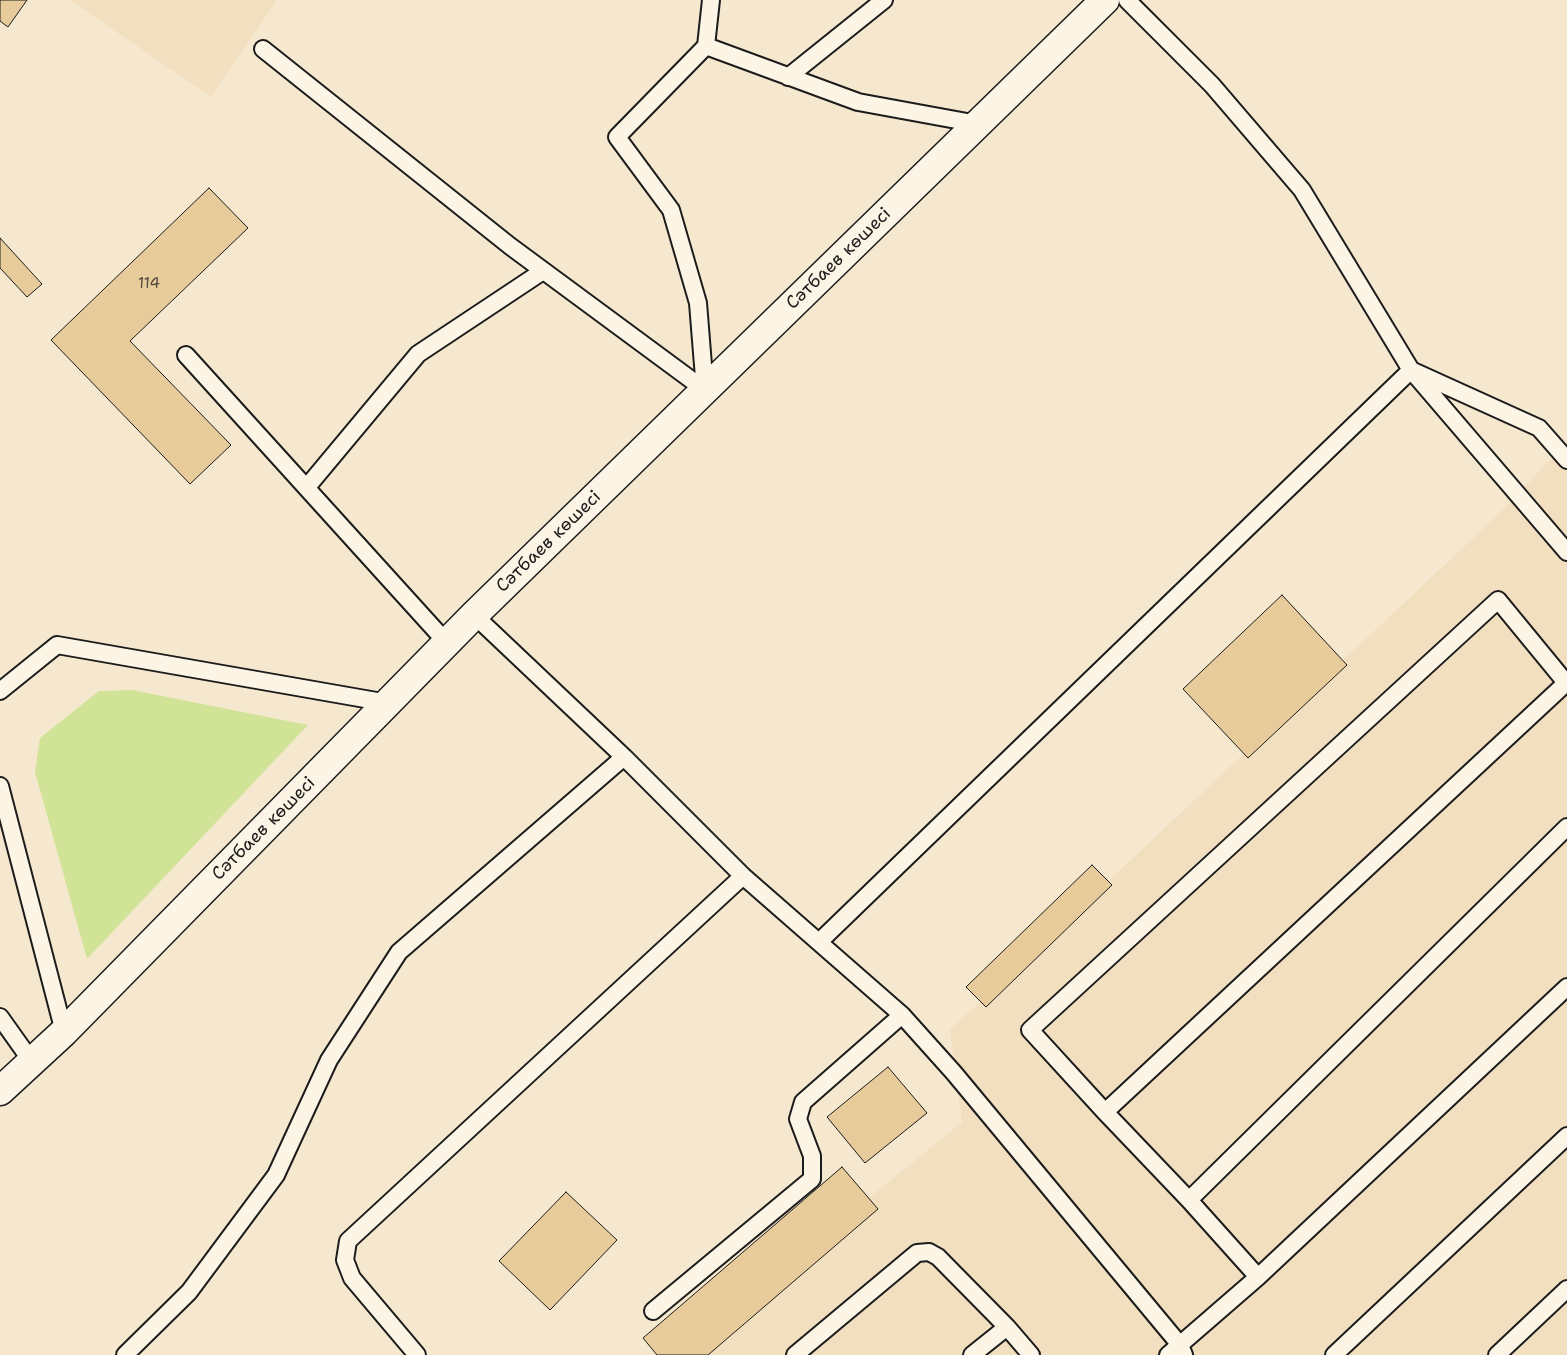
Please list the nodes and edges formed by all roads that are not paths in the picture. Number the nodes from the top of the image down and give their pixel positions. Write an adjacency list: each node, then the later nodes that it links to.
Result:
1 (711, 0): 5 (lane)
2 (884, 0): 7 (lane)
3 (1105, 0): 8 (main road, Сәтбаев көшесі)
4 (1127, 0): 11 (lane)
5 (706, 46): 7 (lane); 12 (lane)
6 (263, 49): 9 (lane)
7 (788, 76): 8 (lane)
8 (978, 124): 12 (main road, Сәтбаев көшесі)
9 (543, 271): 12 (lane); 14 (lane)
10 (186, 355): 14 (lane)
11 (1410, 370): 13 (lane); 15 (lane); 25 (lane)
12 (705, 390): 16 (main road, Сәтбаев көшесі)
13 (1567, 460)
14 (307, 487): 17 (lane)
15 (1567, 552)
16 (474, 616): 17 (main road, Сәтбаев көшесі); 21 (lane)
17 (447, 643): 20 (main road, Сәтбаев көшесі)
18 (1566, 683): 32 (lane); 32 (lane)
19 (0, 691): 20 (lane)
20 (388, 703): 29 (main road, Сәтбаев көшесі)
21 (624, 757): 24 (lane); 40 (lane)
22 (0, 786): 29 (lane)
23 (1567, 827): 34 (lane)
24 (743, 876): 25 (lane); 41 (lane)
25 (819, 942): 27 (lane)
26 (1567, 987): 35 (lane)
27 (902, 1015): 37 (lane); 39 (lane)
28 (0, 1017): 30 (lane)
29 (64, 1032): 30 (main road, Сәтбаев көшесі)
30 (32, 1062): 31 (main road, Сәтбаев көшесі)
31 (0, 1091)
32 (1105, 1112): 34 (lane)
33 (1567, 1136): 45 (lane)
34 (1189, 1200): 35 (lane)
35 (1258, 1277): 39 (lane)
36 (1567, 1289): 46 (lane)
37 (653, 1311)
38 (1007, 1326): 42 (lane); 43 (lane); 44 (lane)
39 (1177, 1352)
40 (125, 1355)
41 (418, 1355)
42 (795, 1355)
43 (972, 1355)
44 (1031, 1355)
45 (1334, 1355)
46 (1497, 1355)

